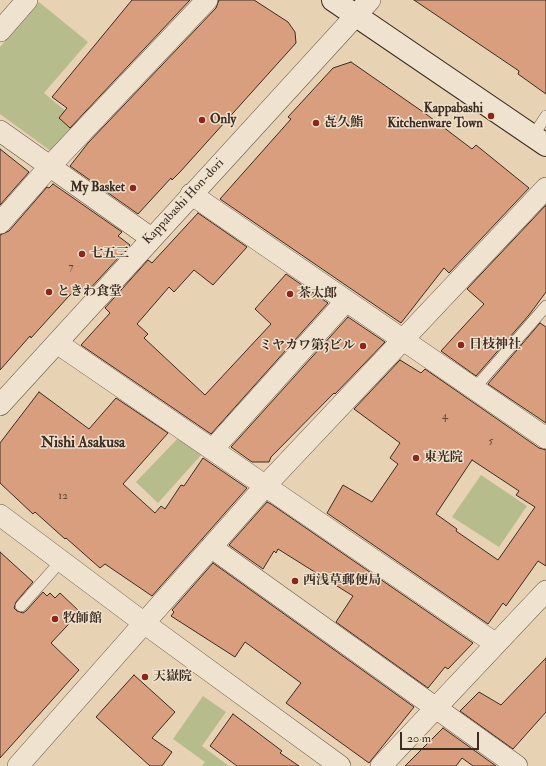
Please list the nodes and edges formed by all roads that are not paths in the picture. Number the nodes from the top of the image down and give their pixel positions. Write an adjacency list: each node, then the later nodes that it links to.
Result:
1 (27, 0): 5 (street)
2 (207, 0): 9 (street)
3 (333, 0): 4 (street)
4 (363, 8): 8 (street); 11 (street, Kappabashi Hon-dori)
5 (0, 31)
6 (546, 116): 8 (lane)
7 (0, 131): 9 (street)
8 (539, 140)
9 (50, 166): 12 (street); 13 (street)
10 (546, 188): 16 (street)
11 (191, 194): 13 (street, Kappabashi Hon-dori); 14 (street)
12 (0, 223)
13 (151, 238): 17 (street, Kappabashi Hon-dori)
14 (346, 301): 16 (street); 21 (street)
15 (546, 306): 18 (lane)
16 (403, 340): 18 (street); 22 (street)
17 (58, 343): 19 (street, Kappabashi Hon-dori); 21 (street)
18 (474, 388): 20 (street)
19 (0, 405)
20 (546, 438)
21 (213, 449): 22 (street)
22 (266, 485): 24 (street); 29 (street)
23 (0, 515): 25 (street)
24 (211, 547): 28 (street); 30 (street)
25 (61, 561): 27 (lane); 28 (street)
26 (546, 591): 29 (street)
27 (21, 606)
28 (144, 623): 31 (street); 32 (street)
29 (496, 644): 30 (street)
30 (436, 708): 33 (street); 34 (street)
31 (18, 766)
32 (340, 766)
33 (381, 766)
34 (517, 766)

